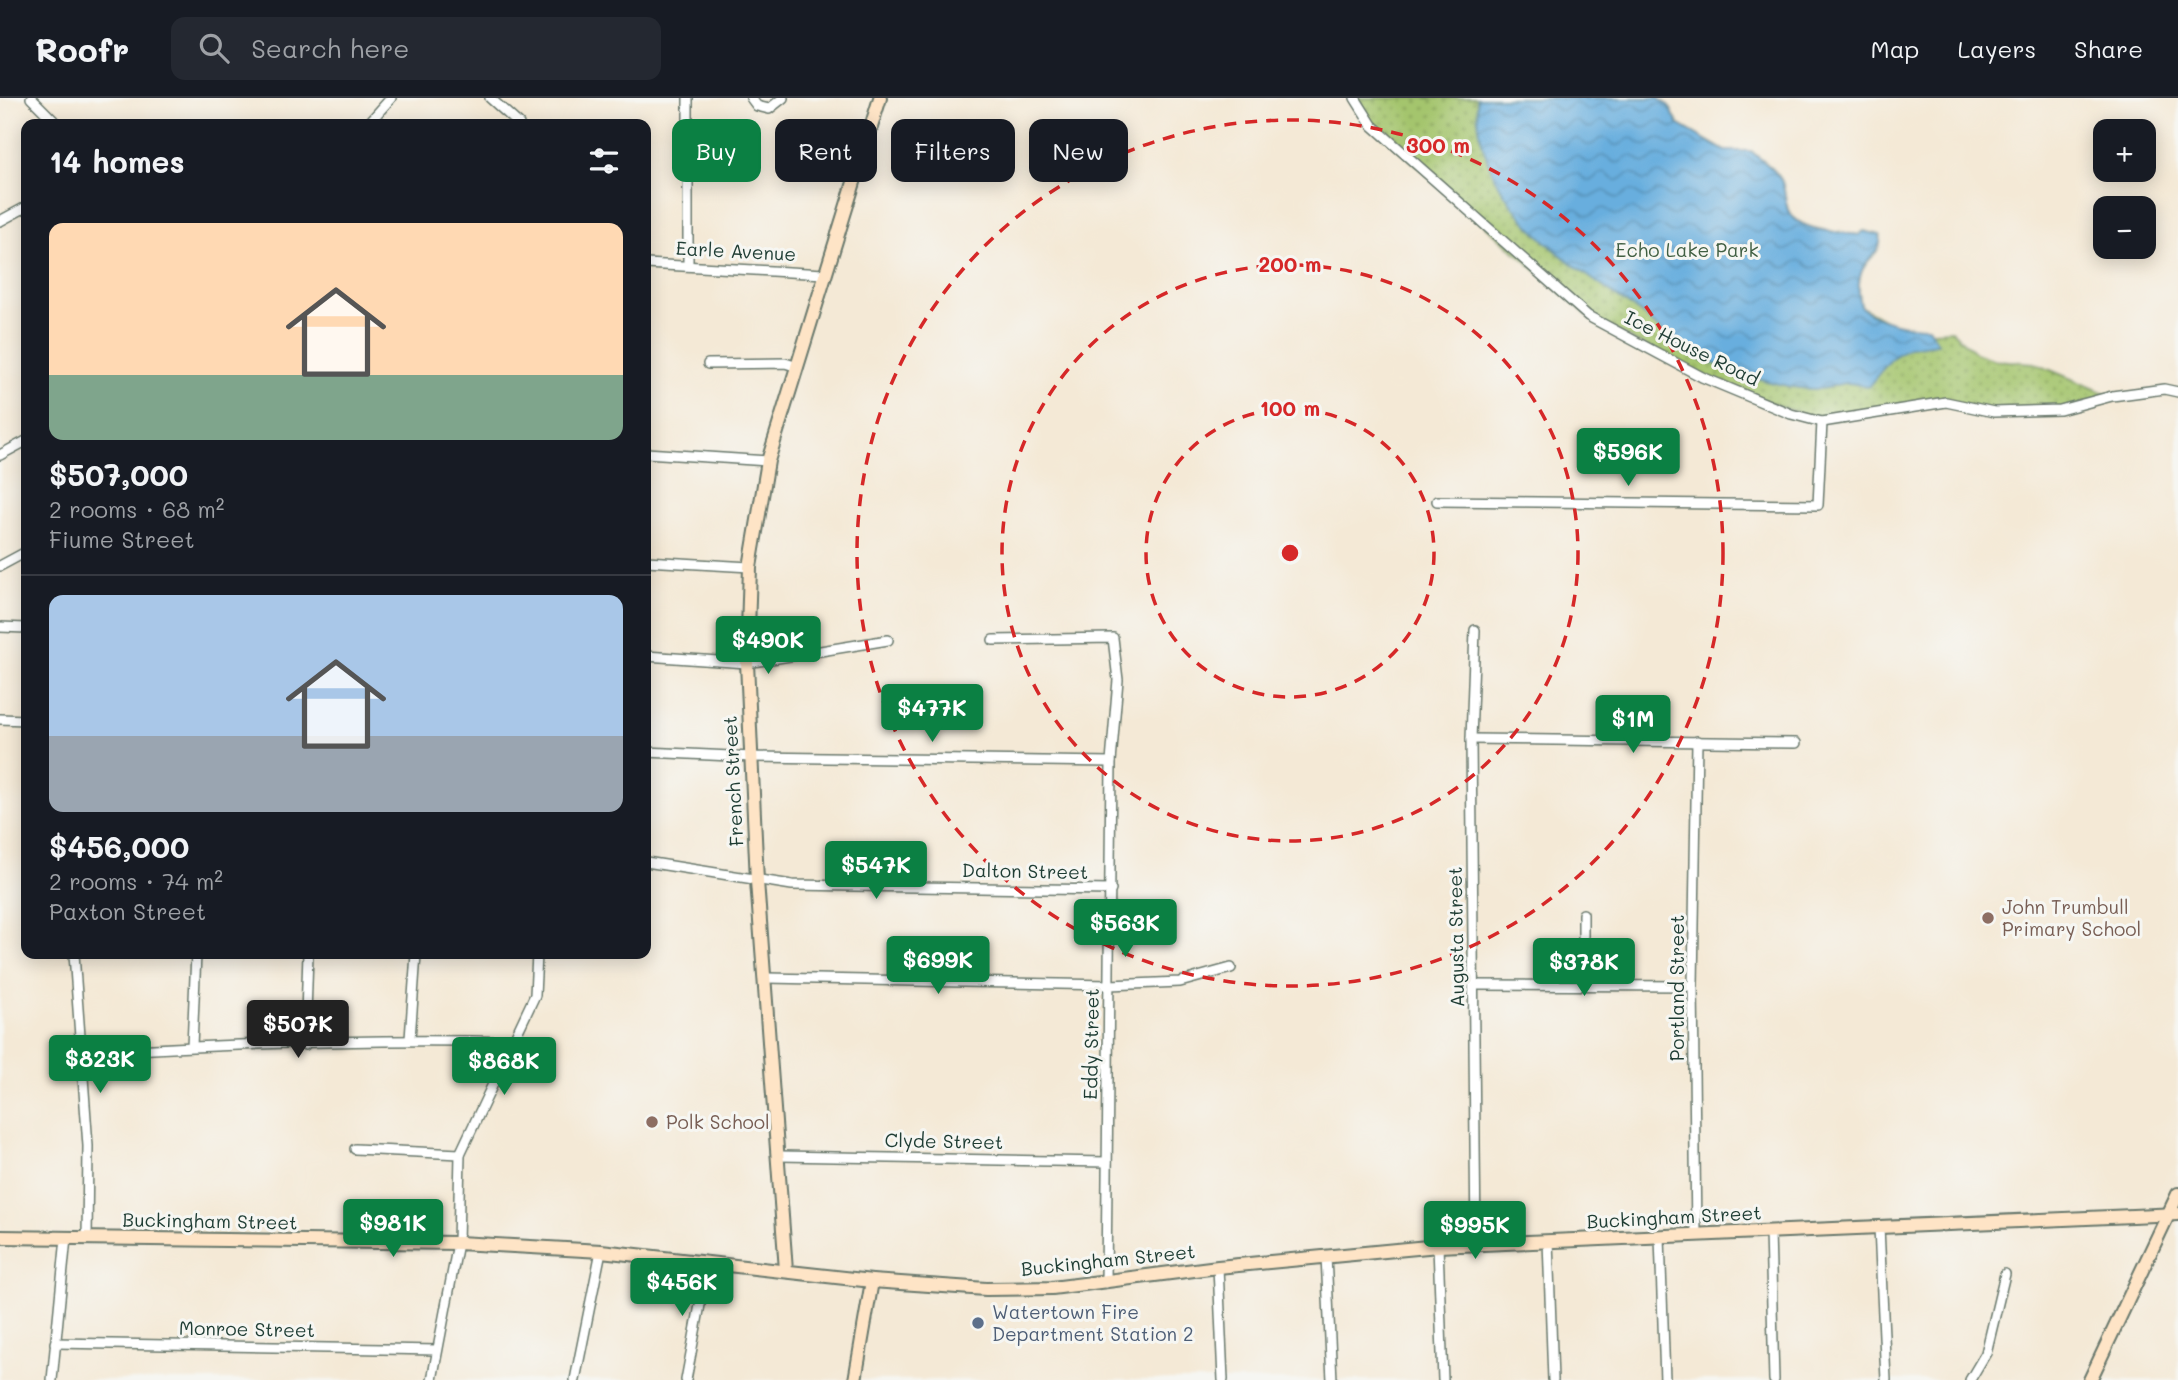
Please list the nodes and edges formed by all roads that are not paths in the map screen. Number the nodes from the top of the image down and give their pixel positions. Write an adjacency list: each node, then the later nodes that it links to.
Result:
1 (31, 98): 9 (street)
2 (391, 98): 10 (street)
3 (490, 98): 11 (street)
4 (688, 98): 15 (street)
5 (751, 98): 6 (street)
6 (783, 98)
7 (880, 98): 16 (main road, French Street)
8 (1355, 98): 20 (street, Ice House Road)
9 (52, 119)
10 (372, 119)
11 (511, 119)
12 (21, 209): 13 (street)
13 (2, 217)
14 (651, 264): 15 (street, Earle Avenue)
15 (688, 265): 16 (street, Earle Avenue)
16 (824, 274): 18 (main road, French Street)
17 (708, 364): 18 (street)
18 (798, 367): 24 (main road, French Street)
19 (2178, 392): 20 (street, Ice House Road)
20 (1822, 422): 25 (street)
21 (21, 444): 23 (street)
22 (651, 453): 24 (street)
23 (0, 455)
24 (768, 461): 29 (main road, French Street)
25 (1437, 501)
26 (21, 555): 28 (street)
27 (651, 561): 29 (street)
28 (0, 566)
29 (750, 567): 36 (main road, French Street)
30 (0, 627): 31 (street)
31 (21, 628)
32 (1475, 630): 39 (street, Augusta Street)
33 (888, 640): 36 (street)
34 (993, 640): 44 (street, Eddy Street)
35 (651, 656): 36 (street)
36 (747, 663): 43 (main road, French Street)
37 (0, 719): 38 (street)
38 (21, 720)
39 (1471, 739): 40 (street); 58 (street, Augusta Street)
40 (1697, 741): 41 (street); 59 (street, Portland Street)
41 (1796, 743)
42 (651, 752): 43 (street)
43 (752, 757): 44 (street); 46 (main road, French Street)
44 (1111, 762): 47 (street, Eddy Street)
45 (651, 863): 46 (street, Dalton Street)
46 (757, 881): 47 (street, Dalton Street); 55 (main road, French Street)
47 (1111, 890): 57 (street, Eddy Street)
48 (1583, 914): 56 (street)
49 (74, 959): 64 (street)
50 (196, 959): 63 (street)
51 (308, 959): 62 (street)
52 (416, 959): 60 (street)
53 (537, 959): 61 (street)
54 (1231, 968): 57 (street)
55 (767, 978): 57 (street); 67 (main road, French Street)
56 (1583, 983): 58 (street); 59 (street)
57 (1109, 985): 68 (street, Eddy Street)
58 (1474, 985): 80 (street, Augusta Street)
59 (1693, 986): 73 (street, Portland Street)
60 (410, 1039): 61 (street); 62 (street)
61 (514, 1042): 66 (street)
62 (305, 1045): 63 (street)
63 (192, 1046): 64 (street)
64 (83, 1053): 77 (street)
65 (355, 1149): 66 (street)
66 (460, 1154): 79 (street)
67 (780, 1156): 68 (street, Clyde Street); 86 (main road, French Street)
68 (1107, 1161): 89 (street, Eddy Street)
69 (2178, 1194): 70 (main road)
70 (2173, 1214): 71 (main road, Buckingham Street); 105 (main road)
71 (1879, 1227): 72 (main road, Buckingham Street); 103 (street)
72 (1770, 1232): 73 (main road, Buckingham Street); 102 (street)
73 (1696, 1235): 75 (main road, Buckingham Street)
74 (0, 1237): 76 (main road, Buckingham Street)
75 (1660, 1237): 78 (main road, Buckingham Street); 101 (street)
76 (65, 1238): 77 (main road, Buckingham Street); 90 (street)
77 (87, 1239): 79 (main road, Buckingham Street)
78 (1548, 1241): 80 (main road, Buckingham Street); 100 (street)
79 (458, 1243): 82 (main road, Buckingham Street); 91 (street)
80 (1476, 1244): 81 (main road, Buckingham Street)
81 (1438, 1246): 83 (main road, Buckingham Street); 99 (street)
82 (600, 1251): 84 (main road, Buckingham Street); 94 (street)
83 (1325, 1256): 85 (main road, Buckingham Street); 98 (street)
84 (708, 1262): 86 (main road, Buckingham Street); 95 (street)
85 (1218, 1268): 89 (main road, Buckingham Street); 97 (street)
86 (786, 1270): 88 (main road, Buckingham Street)
87 (2005, 1274): 104 (street)
88 (872, 1280): 89 (main road, Buckingham Street); 96 (main road)
89 (1106, 1283)
90 (55, 1343): 91 (street, Monroe Street); 92 (street)
91 (437, 1350): 93 (street)
92 (52, 1380)
93 (432, 1380)
94 (575, 1380)
95 (686, 1380)
96 (855, 1380)
97 (1223, 1380)
98 (1332, 1380)
99 (1443, 1380)
100 (1553, 1380)
101 (1665, 1380)
102 (1774, 1380)
103 (1885, 1380)
104 (1970, 1380)
105 (2090, 1380)

